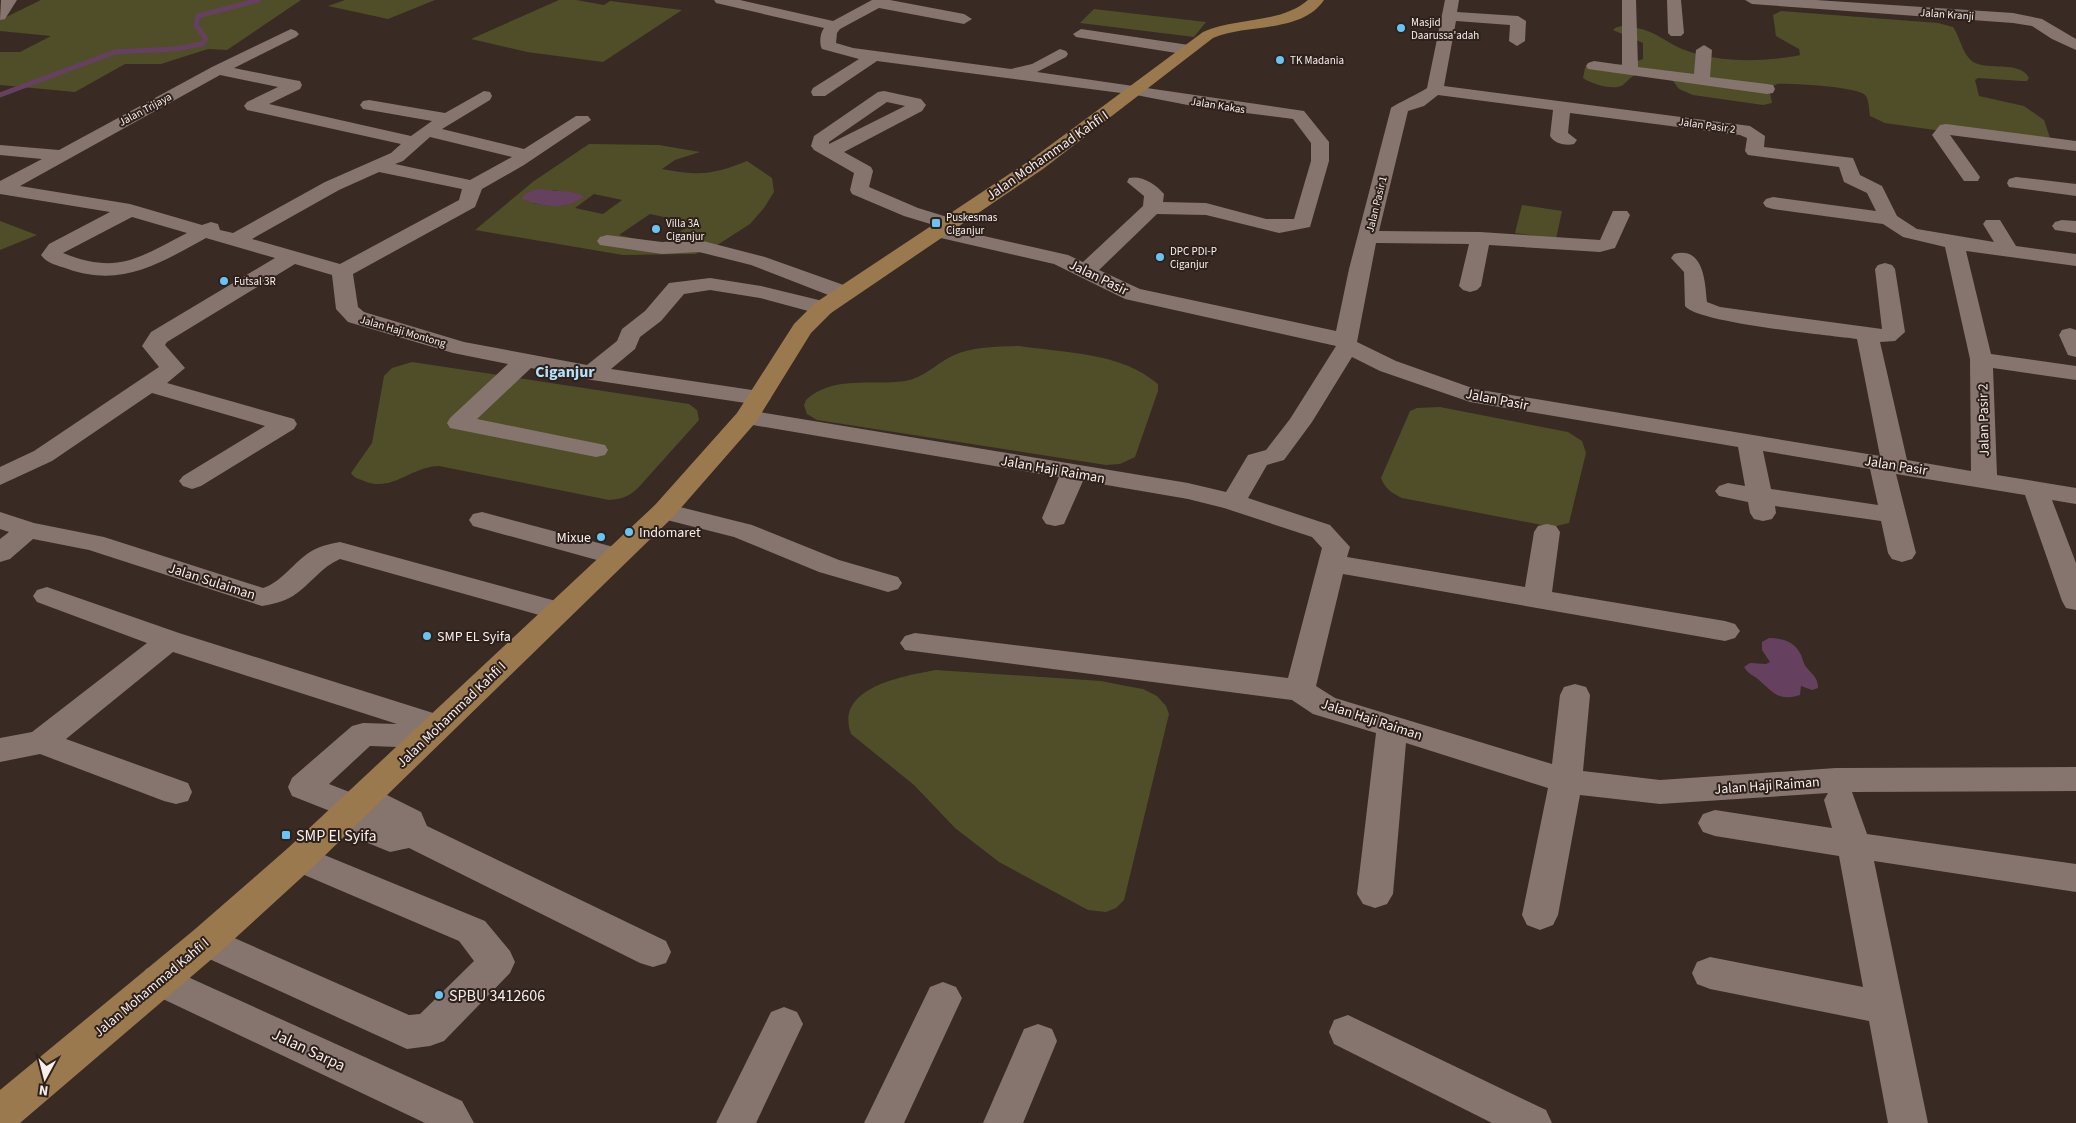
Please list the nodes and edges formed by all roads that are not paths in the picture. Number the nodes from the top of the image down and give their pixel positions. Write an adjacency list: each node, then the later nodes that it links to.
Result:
1 (10, 0): 13 (street)
2 (720, 0): 12 (street)
3 (772, 0): 12 (street)
4 (1317, 0): 25 (main road, Jalan Mohammad Kahfi I)
5 (1452, 0): 14 (street)
6 (1630, 0): 31 (street)
7 (1674, 0): 20 (street)
8 (1752, 0): 11 (street, Jalan Kranji)
9 (1996, 0): 15 (street)
10 (880, 2): 16 (street); 19 (street)
11 (1904, 5): 15 (street, Jalan Kranji)
12 (755, 8): 19 (street)
13 (0, 16)
14 (1449, 16): 23 (street); 36 (street)
15 (2013, 18): 17 (street, Jalan Kranji)
16 (964, 20)
17 (2037, 22): 18 (street); 24 (street, Jalan Kranji)
18 (2061, 22)
19 (831, 32): 27 (street, Jalan Kakas)
20 (1676, 33)
21 (290, 34): 30 (street, Jalan Trijaya)
22 (1081, 34): 25 (street)
23 (1518, 41)
24 (2076, 45)
25 (1189, 50): 35 (main road, Jalan Mohammad Kahfi I)
26 (1704, 50): 33 (street)
27 (873, 53): 32 (street, Jalan Kakas); 37 (street)
28 (1060, 54): 32 (street)
29 (1594, 66): 31 (street)
30 (218, 70): 43 (street); 48 (street, Jalan Trijaya)
31 (1630, 71): 33 (street)
32 (1010, 75): 35 (street, Jalan Kakas)
33 (1702, 80): 34 (street)
34 (1767, 89)
35 (1136, 90): 58 (street, Jalan Kakas); 64 (main road, Jalan Mohammad Kahfi I)
36 (1435, 90): 40 (street, Jalan Pasir 2); 66 (street, Jalan Pasir 1)
37 (819, 92)
38 (484, 96): 41 (street)
39 (370, 105): 41 (street)
40 (1562, 107): 44 (street); 61 (street, Jalan Pasir 2)
41 (446, 118): 43 (street)
42 (582, 120): 49 (street)
43 (422, 136): 49 (street); 50 (street)
44 (1568, 140)
45 (2076, 146): 51 (street)
46 (0, 150): 48 (street)
47 (832, 152): 47 (street); 64 (street, Jalan Pasir)
48 (59, 155): 55 (street, Jalan Trijaya)
49 (527, 155): 54 (street)
50 (376, 166): 54 (street); 68 (street)
51 (1971, 177)
52 (1136, 182): 58 (street)
53 (2016, 183): 56 (street)
54 (473, 186): 77 (street)
55 (1, 188): 59 (street)
56 (2076, 190)
57 (1772, 203): 61 (street)
58 (1152, 208): 76 (street)
59 (130, 210): 65 (street); 65 (street)
60 (1620, 215): 67 (street)
61 (1889, 219): 70 (street)
62 (223, 222): 65 (street)
63 (1994, 224): 71 (street)
64 (944, 228): 76 (street, Jalan Pasir); 79 (main road, Jalan Mohammad Kahfi I)
65 (203, 232): 68 (street)
66 (1368, 237): 67 (street); 82 (street, Jalan Pasir 1)
67 (1480, 238): 78 (street)
68 (234, 241): 72 (street)
69 (607, 241): 79 (street)
70 (1954, 243): 71 (street); 83 (street, Jalan Pasir 2)
71 (2010, 251): 74 (street)
72 (292, 257): 77 (street); 87 (street)
73 (1682, 258): 81 (street)
74 (2076, 260)
75 (1885, 269): 81 (street)
76 (1087, 270): 82 (street, Jalan Pasir)
77 (342, 271): 84 (street, Jalan Haji Montong)
78 (1470, 286)
79 (844, 293): 80 (main road, Jalan Mohammad Kahfi I)
80 (823, 308): 85 (street); 88 (main road, Jalan Mohammad Kahfi I)
81 (1867, 334): 91 (street)
82 (1346, 343): 89 (street, Jalan Pasir); 99 (street)
83 (1981, 359): 86 (street); 94 (street, Jalan Pasir 2)
84 (526, 360): 85 (street, Jalan Haji Montong); 90 (street)
85 (592, 373): 88 (street, Jalan Haji Montong)
86 (2076, 373)
87 (150, 385): 93 (street); 95 (street)
88 (753, 408): 92 (street, Jalan Haji Raiman); 101 (main road, Jalan Mohammad Kahfi I)
89 (1749, 441): 91 (street, Jalan Pasir); 100 (street)
90 (596, 450)
91 (1888, 464): 94 (street, Jalan Pasir); 102 (street)
92 (1073, 473): 99 (street, Jalan Haji Raiman); 103 (street)
93 (0, 477)
94 (1984, 480): 96 (street, Jalan Pasir)
95 (192, 481)
96 (2035, 488): 98 (street, Jalan Pasir); 115 (street)
97 (1728, 491): 100 (street)
98 (2076, 496)
99 (1233, 502): 111 (street, Jalan Haji Raiman)
100 (1761, 505): 102 (street)
101 (664, 511): 110 (main road, Jalan Mohammad Kahfi I); 112 (street)
102 (1893, 515): 109 (street)
103 (1054, 518)
104 (0, 520): 106 (street, Jalan Sulaiman)
105 (482, 520): 110 (street)
106 (28, 530): 108 (street); 116 (street, Jalan Sulaiman)
107 (1547, 532): 114 (street)
108 (0, 553)
109 (1902, 553)
110 (615, 556): 116 (main road, Jalan Mohammad Kahfi I)
111 (1332, 563): 114 (street); 120 (street, Jalan Haji Raiman)
112 (888, 583)
113 (47, 596): 118 (street)
114 (1537, 598): 117 (street)
115 (2076, 601)
116 (557, 611): 123 (main road, Jalan Mohammad Kahfi I)
117 (1725, 631)
118 (170, 640): 123 (street); 124 (street)
119 (915, 643): 120 (street)
120 (1300, 690): 122 (street, Jalan Haji Raiman)
121 (1575, 695): 127 (street)
122 (1392, 726): 127 (street, Jalan Haji Raiman); 135 (street)
123 (433, 732): 130 (main road, Jalan Mohammad Kahfi I); 130 (street)
124 (41, 742): 125 (street); 128 (street)
125 (0, 750)
126 (2076, 779): 127 (street, Jalan Haji Raiman)
127 (1566, 781): 136 (street)
128 (176, 792)
129 (1840, 800): 132 (street)
130 (354, 808): 133 (main road, Jalan Mohammad Kahfi I); 138 (street)
131 (1715, 823): 132 (street)
132 (1854, 845): 134 (street); 142 (street)
133 (300, 858): 137 (main road, Jalan Mohammad Kahfi I); 137 (street)
134 (2076, 878)
135 (1375, 894)
136 (1540, 915)
137 (207, 941): 140 (main road, Jalan Mohammad Kahfi I)
138 (653, 952)
139 (1710, 973): 142 (street)
140 (159, 980): 146 (main road, Jalan Mohammad Kahfi I); 147 (street, Jalan Sarpa)
141 (943, 998): 149 (street)
142 (1887, 1008): 152 (street)
143 (784, 1024): 148 (street)
144 (1348, 1032): 151 (street)
145 (1038, 1042): 150 (street)
146 (0, 1115)
147 (454, 1123)
148 (736, 1123)
149 (884, 1123)
150 (1003, 1123)
151 (1532, 1123)
152 (1908, 1123)

